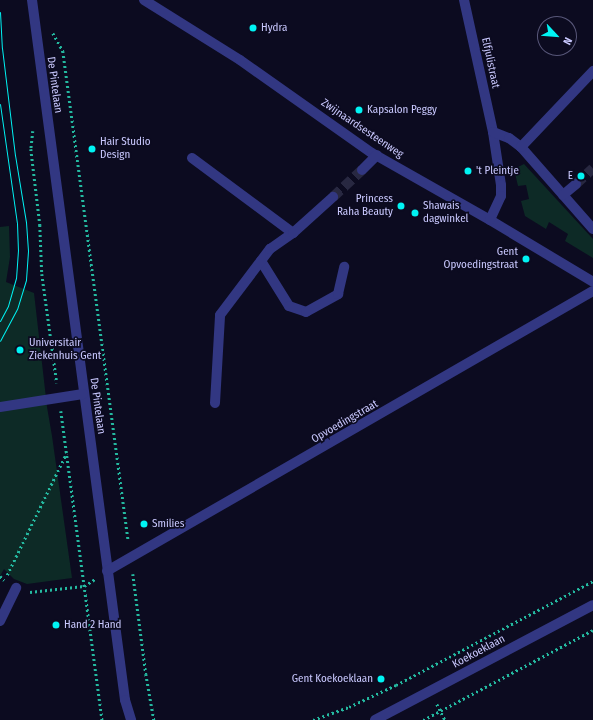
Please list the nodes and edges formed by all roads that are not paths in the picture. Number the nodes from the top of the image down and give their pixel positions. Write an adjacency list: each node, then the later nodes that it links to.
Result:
1 (32, 0): 20 (street, De Pintelaan)
2 (144, 0): 7 (street, Zwijnaardsesteenweg)
3 (464, 0): 5 (street, Elfjulistraat)
4 (593, 71): 6 (street)
5 (492, 132): 6 (street); 13 (street, Elfjulistraat)
6 (521, 147): 11 (street)
7 (377, 155): 9 (street); 13 (street, Zwijnaardsesteenweg)
8 (192, 158): 15 (street)
9 (362, 170)
10 (576, 184): 11 (street)
11 (563, 195): 14 (street)
12 (333, 197): 15 (street)
13 (490, 220): 18 (street, Zwijnaardsesteenweg)
14 (593, 229)
15 (294, 233): 16 (street)
16 (261, 261): 17 (street); 21 (street)
17 (344, 267)
18 (593, 282)
19 (593, 291): 23 (street, Opvoedingstraat)
20 (83, 394): 22 (street); 23 (street, De Pintelaan)
21 (215, 403)
22 (0, 406)
23 (107, 572): 27 (street, De Pintelaan)
24 (16, 588): 26 (street)
25 (593, 605): 28 (street, Koekoeklaan)
26 (0, 621)
27 (131, 720)
28 (375, 720)

